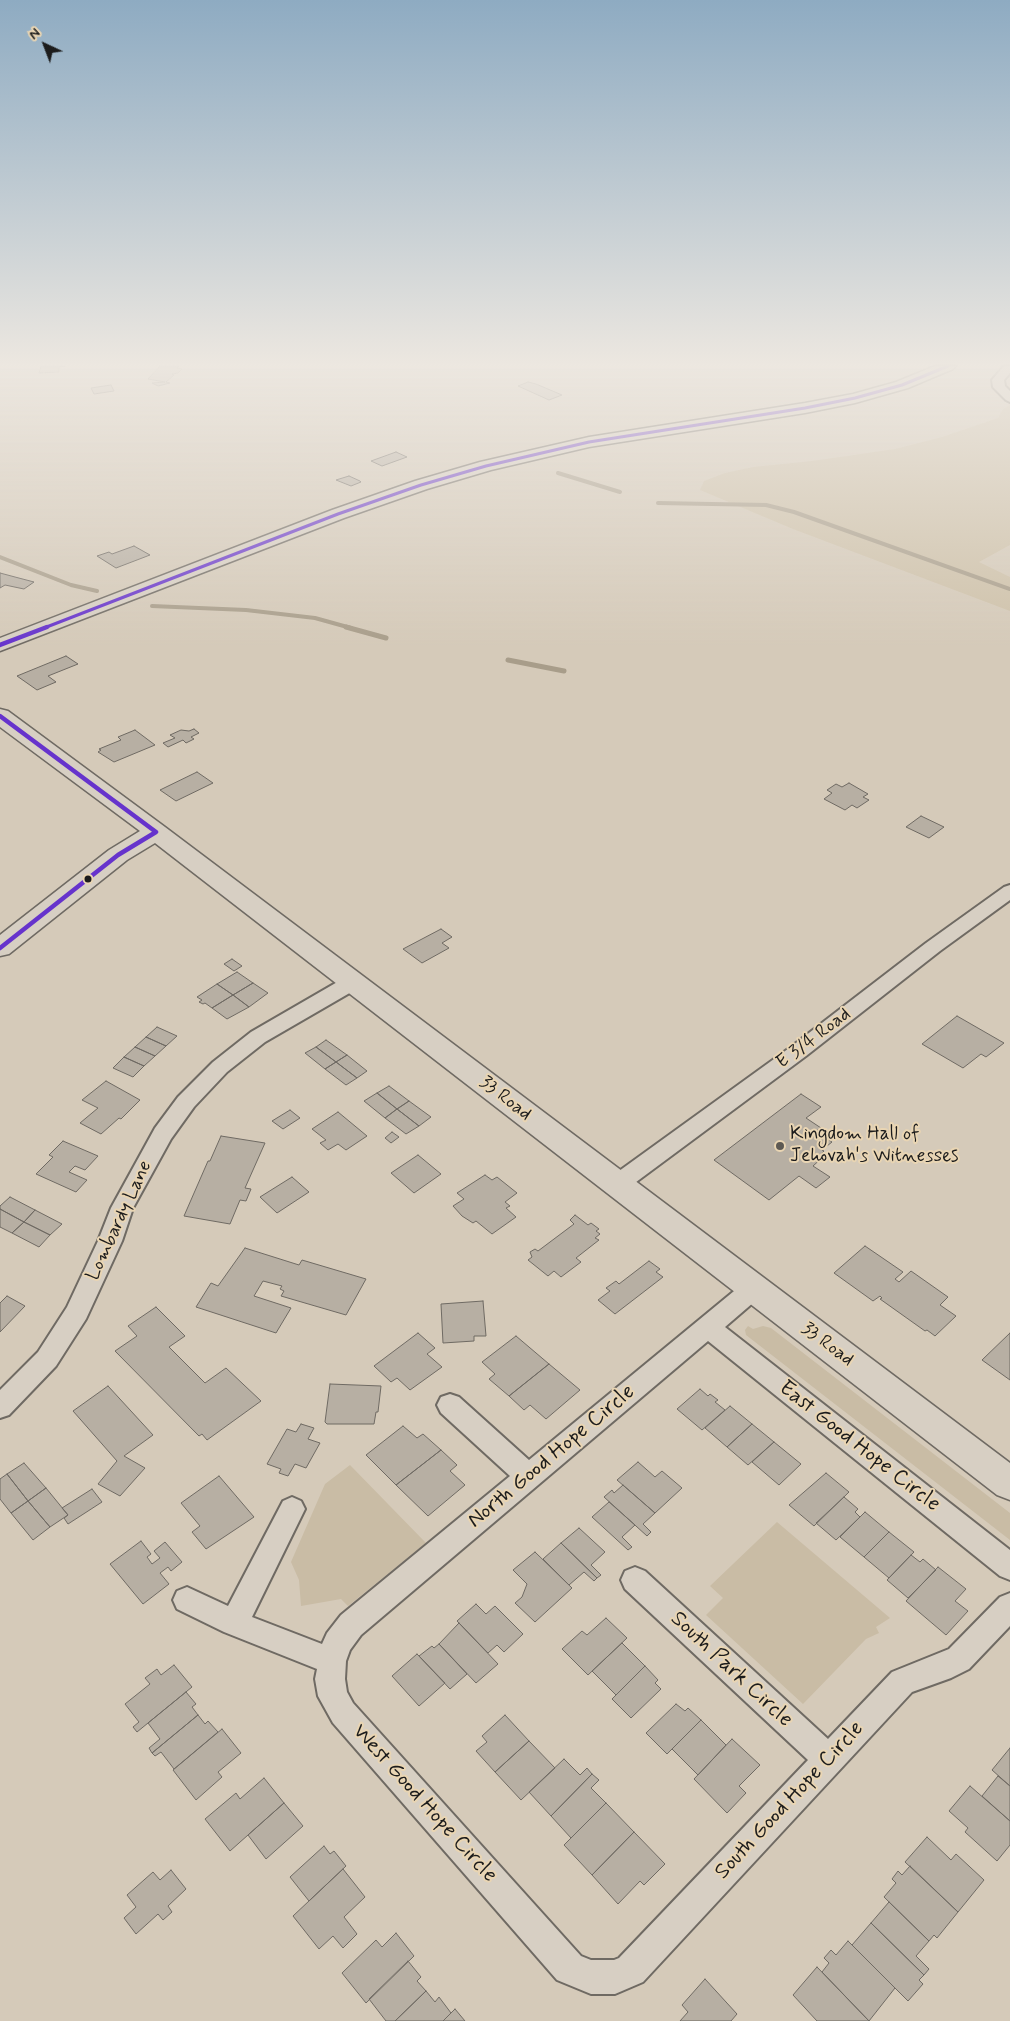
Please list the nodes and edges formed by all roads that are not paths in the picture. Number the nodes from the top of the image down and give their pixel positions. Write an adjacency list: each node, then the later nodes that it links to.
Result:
1 (510, 460): 2 (main road)
2 (0, 645)
3 (0, 716): 4 (main road, 33 Road)
4 (156, 832): 6 (main road); 7 (main road, 33 Road)
5 (1010, 891): 8 (street, E 3/4 Road)
6 (0, 948)
7 (353, 982): 8 (main road, 33 Road); 12 (street, Lombardy Lane)
8 (616, 1185): 9 (main road, 33 Road)
9 (753, 1289): 10 (street, North Good Hope Circle); 14 (main road, 33 Road)
10 (708, 1327): 13 (street, North Good Hope Circle); 16 (street, East Good Hope Circle)
11 (450, 1405): 13 (street)
12 (0, 1407)
13 (529, 1477): 21 (street, North Good Hope Circle)
14 (1010, 1484)
15 (292, 1509): 20 (street)
16 (1010, 1567)
17 (635, 1580): 23 (street, South Park Circle)
18 (187, 1600): 20 (street)
19 (1010, 1606): 23 (street, South Good Hope Circle)
20 (234, 1623): 22 (street)
21 (352, 1625): 22 (street, West Good Hope Circle)
22 (332, 1661): 24 (street, West Good Hope Circle)
23 (828, 1759): 24 (street, South Good Hope Circle)
24 (569, 1968)

